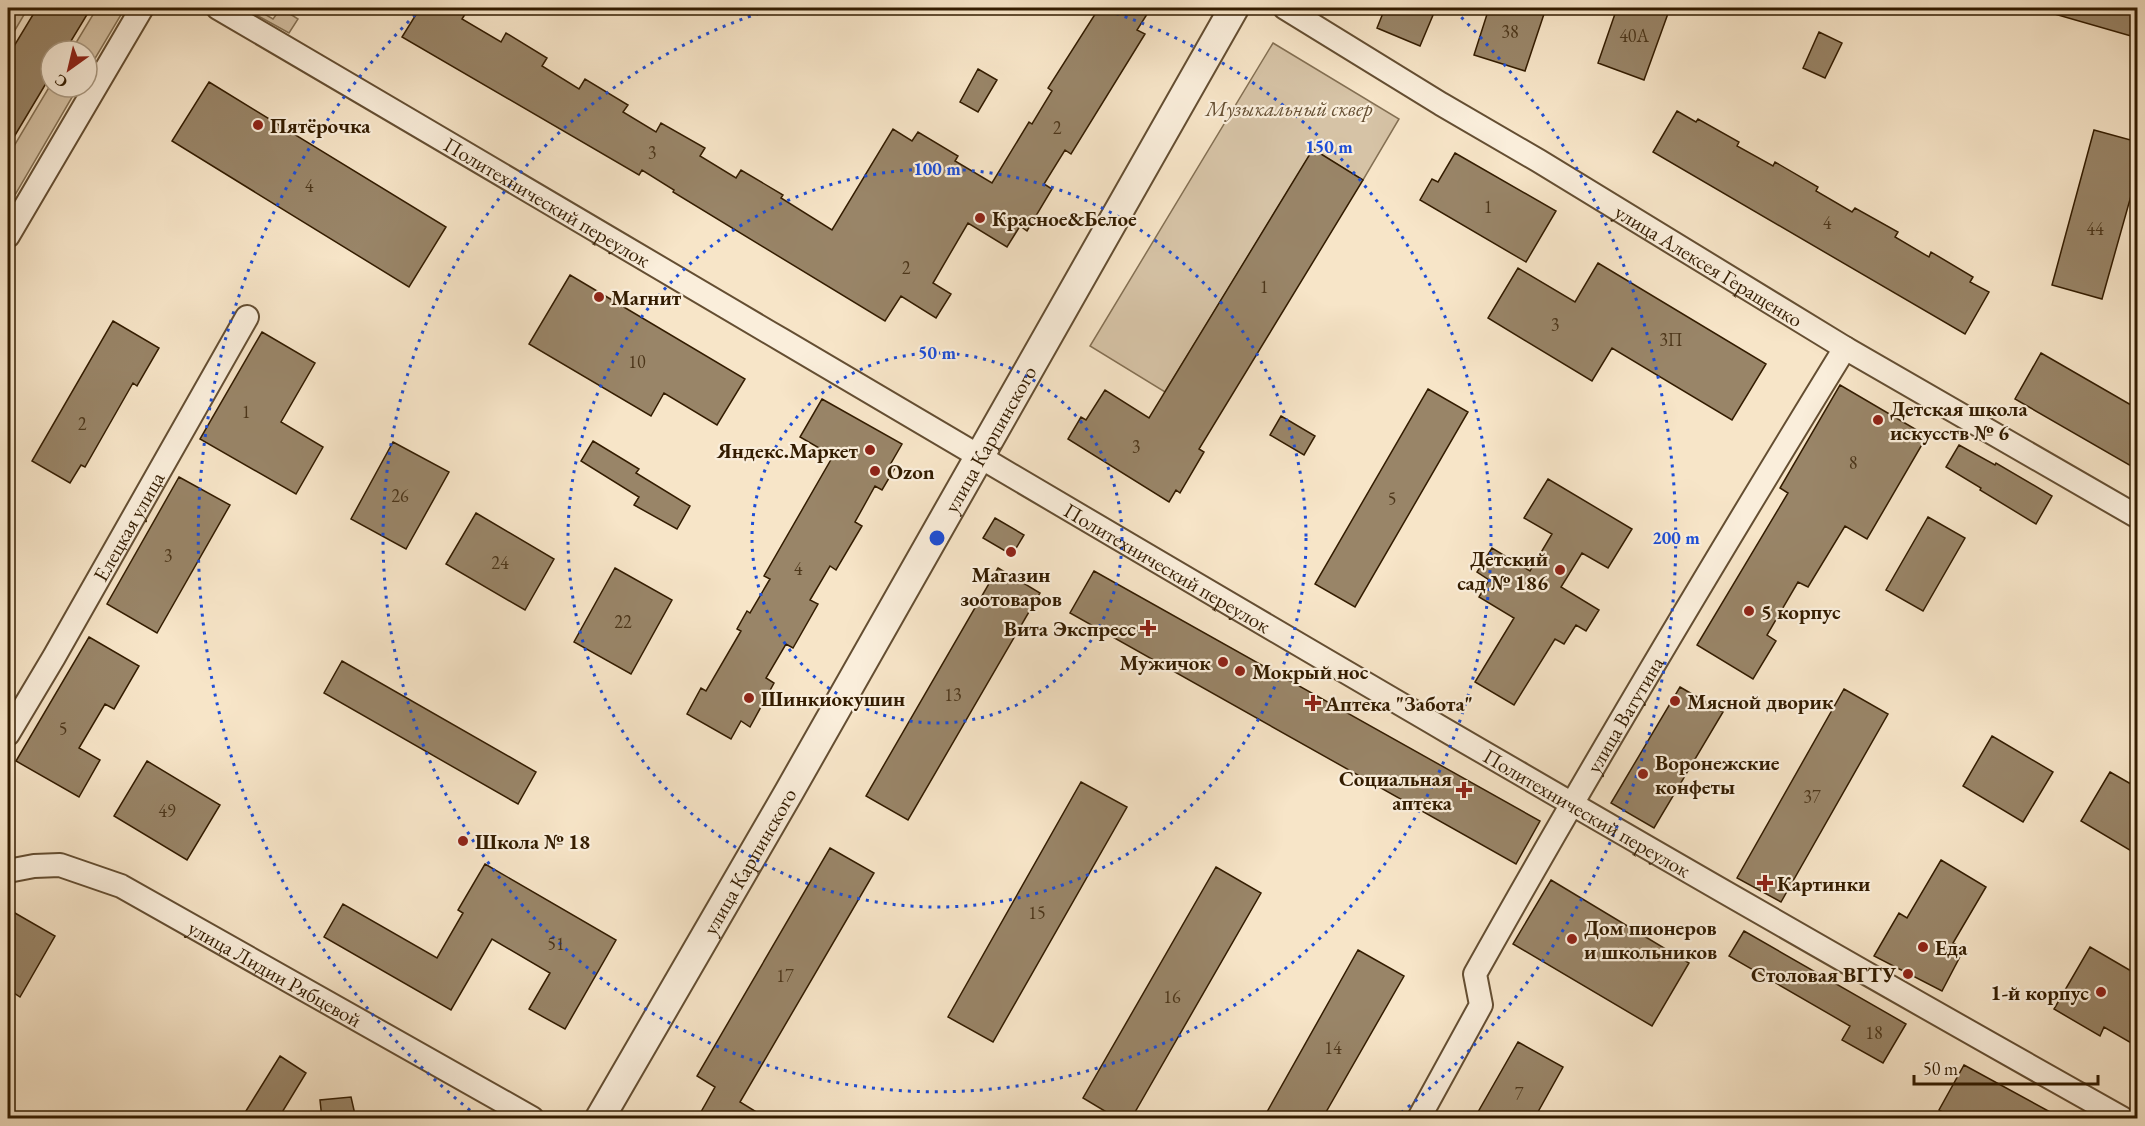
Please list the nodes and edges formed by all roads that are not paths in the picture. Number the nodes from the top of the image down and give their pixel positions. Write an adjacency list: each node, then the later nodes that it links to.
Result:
1 (142, 8): 5 (street)
2 (218, 8): 8 (street, Политехнический переулок)
3 (1234, 8): 8 (street, улица Карпинского)
4 (1285, 8): 7 (street, улица Алексея Геращенко)
5 (8, 236)
6 (247, 317): 10 (street, Елецкая улица)
7 (1845, 348): 9 (street, улица Алексея Геращенко); 11 (street, улица Ватутина)
8 (980, 455): 11 (street, Политехнический переулок); 14 (street, улица Карпинского)
9 (2138, 517)
10 (8, 734)
11 (1570, 804): 15 (street, улица Ватутина); 16 (street, Политехнический переулок)
12 (8, 871): 13 (street, улица Лидии Рябцевой)
13 (532, 1119)
14 (600, 1119)
15 (1419, 1119)
16 (2122, 1119)

